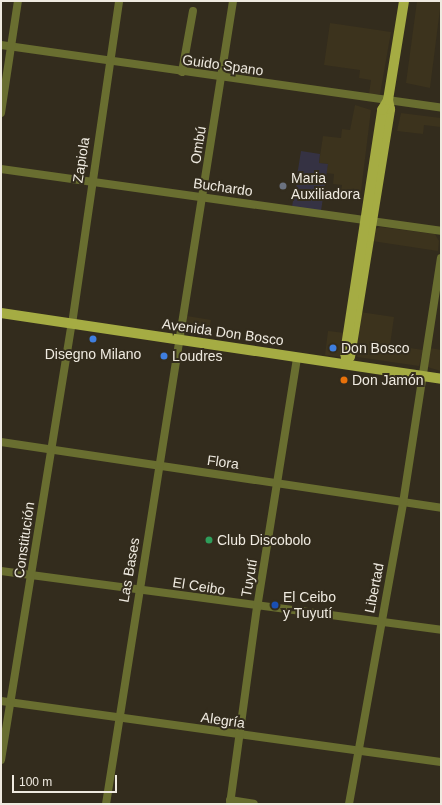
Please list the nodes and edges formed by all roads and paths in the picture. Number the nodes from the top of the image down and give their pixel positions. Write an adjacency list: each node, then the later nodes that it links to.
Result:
1 (18, 1): 7 (street)
2 (120, 1): 8 (street, Zapiola)
3 (233, 1): 10 (street, Ombú)
4 (404, 1): 11 (main road)
5 (192, 11): 9 (street)
6 (1, 45): 7 (street, Guido Spano)
7 (11, 47): 8 (street, Guido Spano); 13 (street)
8 (110, 62): 9 (street, Guido Spano); 15 (street, Zapiola)
9 (182, 72): 10 (street, Guido Spano)
10 (222, 78): 11 (street, Guido Spano); 16 (street, Ombú)
11 (388, 100): 12 (street, Guido Spano); 17 (main road)
12 (441, 108)
13 (1, 113)
14 (1, 169): 15 (street, Buchardo)
15 (91, 182): 16 (street, Buchardo); 21 (street, Zapiola)
16 (202, 197): 17 (street, Buchardo); 22 (street, Ombú)
17 (369, 221): 18 (street, Buchardo); 24 (main road)
18 (441, 231)
19 (441, 258): 25 (street, Libertad)
20 (1, 313): 21 (main road, Avenida Don Bosco)
21 (72, 324): 22 (main road, Avenida Don Bosco); 28 (street, Constitución)
22 (180, 340): 23 (main road, Avenida Don Bosco); 29 (street, Las Bases)
23 (298, 357): 24 (main road, Avenida Don Bosco); 30 (street, Tuyutí)
24 (347, 364): 25 (main road, Avenida Don Bosco)
25 (424, 376): 26 (main road, Avenida Don Bosco); 31 (street, Libertad)
26 (441, 378)
27 (1, 442): 28 (street, Flora)
28 (50, 449): 29 (street, Flora); 34 (street, Constitución)
29 (160, 466): 30 (street, Flora); 35 (street, Las Bases)
30 (279, 483): 31 (street, Flora); 36 (street, Tuyutí)
31 (403, 503): 32 (street, Flora); 37 (street, Libertad)
32 (441, 508)
33 (1, 570): 34 (street, El Ceibo)
34 (32, 575): 35 (street, El Ceibo); 40 (street, Constitución)
35 (138, 589): 36 (street, El Ceibo); 41 (street, Las Bases)
36 (257, 608): 37 (street, El Ceibo); 42 (street, Tuyutí)
37 (380, 622): 38 (street, El Ceibo); 43 (street, Libertad)
38 (441, 630)
39 (1, 701): 40 (street, Alegría)
40 (10, 702): 41 (street, Alegría); 44 (street, Constitución)
41 (120, 718): 42 (street, Alegría); 47 (street, Las Bases)
42 (238, 735): 43 (street, Alegría); 46 (street, Tuyutí)
43 (357, 751): 45 (street, Alegría); 49 (street, Libertad)
44 (1, 760)
45 (441, 762)
46 (230, 802): 48 (street)
47 (106, 804)
48 (254, 804)
49 (349, 804)

